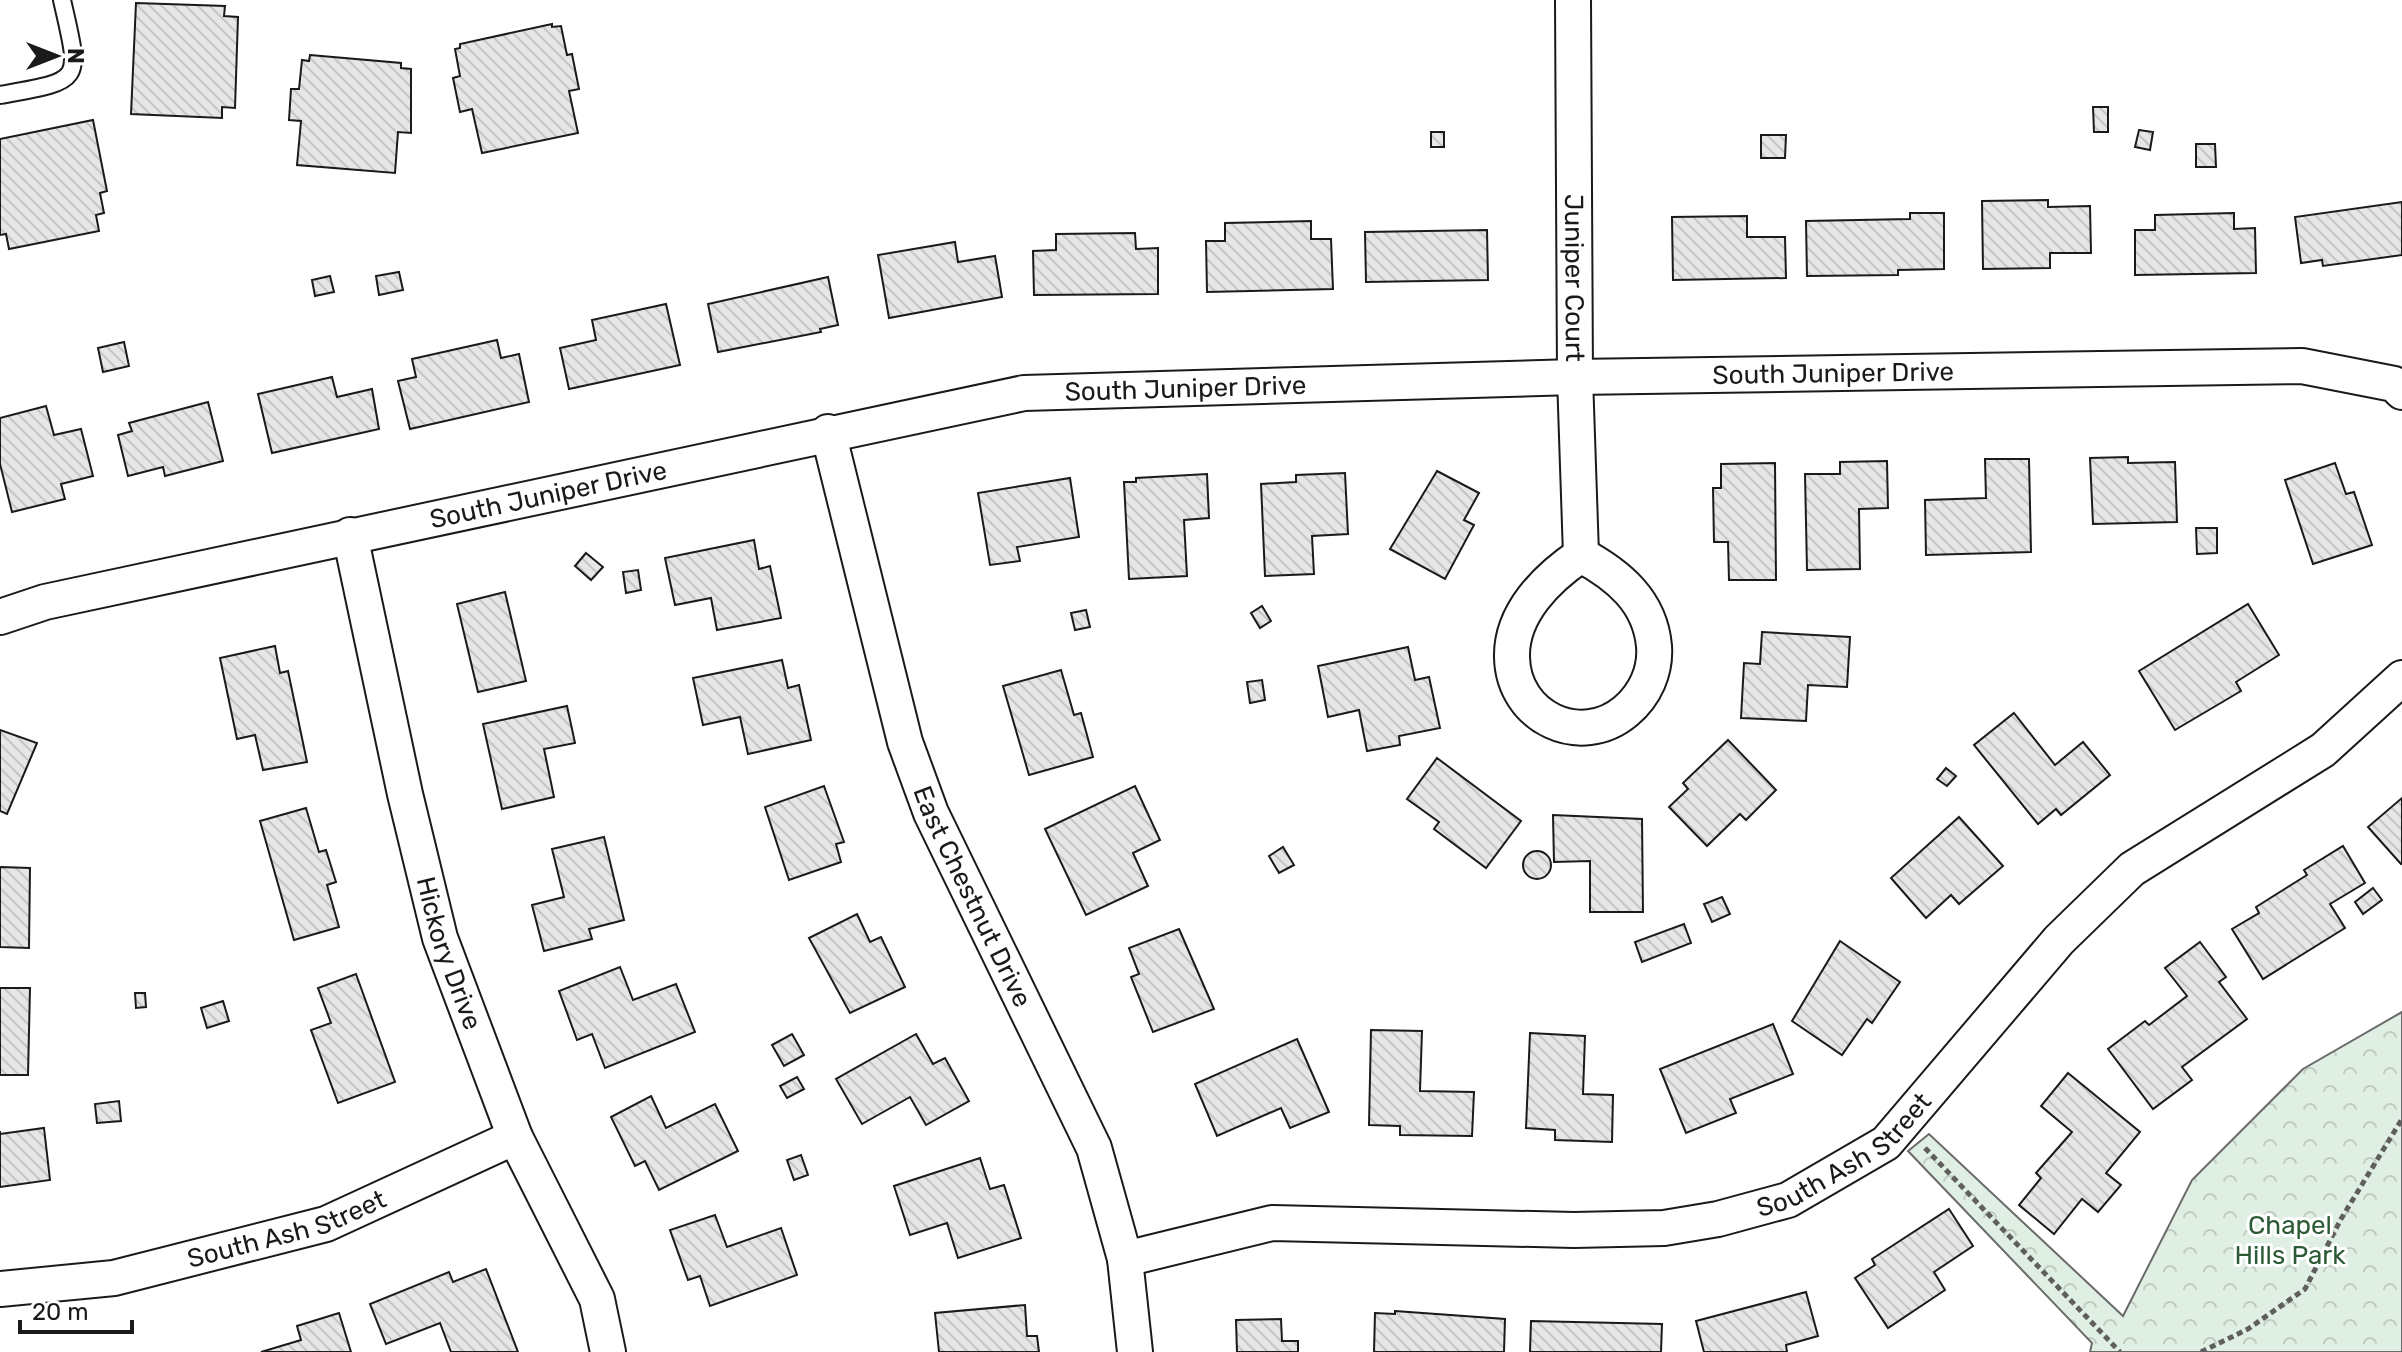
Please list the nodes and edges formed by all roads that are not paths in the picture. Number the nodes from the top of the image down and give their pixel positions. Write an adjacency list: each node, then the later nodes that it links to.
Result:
1 (62, 0): 3 (lane)
2 (1573, 0): 4 (street, Juniper Court)
3 (0, 95)
4 (1575, 377): 5 (street, South Juniper Drive); 6 (street, South Juniper Drive); 8 (street, Juniper Court)
5 (2399, 385)
6 (828, 432): 7 (street, South Juniper Drive); 12 (street, East Chestnut Drive)
7 (350, 535): 9 (street, South Juniper Drive); 11 (street, Hickory Drive)
8 (1581, 555): 8 (street)
9 (0, 617)
10 (2402, 678): 12 (street, South Ash Street)
11 (515, 1137): 13 (street, South Ash Street); 14 (street, Hickory Drive)
12 (1125, 1259): 15 (street, East Chestnut Drive)
13 (0, 1289)
14 (608, 1352)
15 (1135, 1352)

